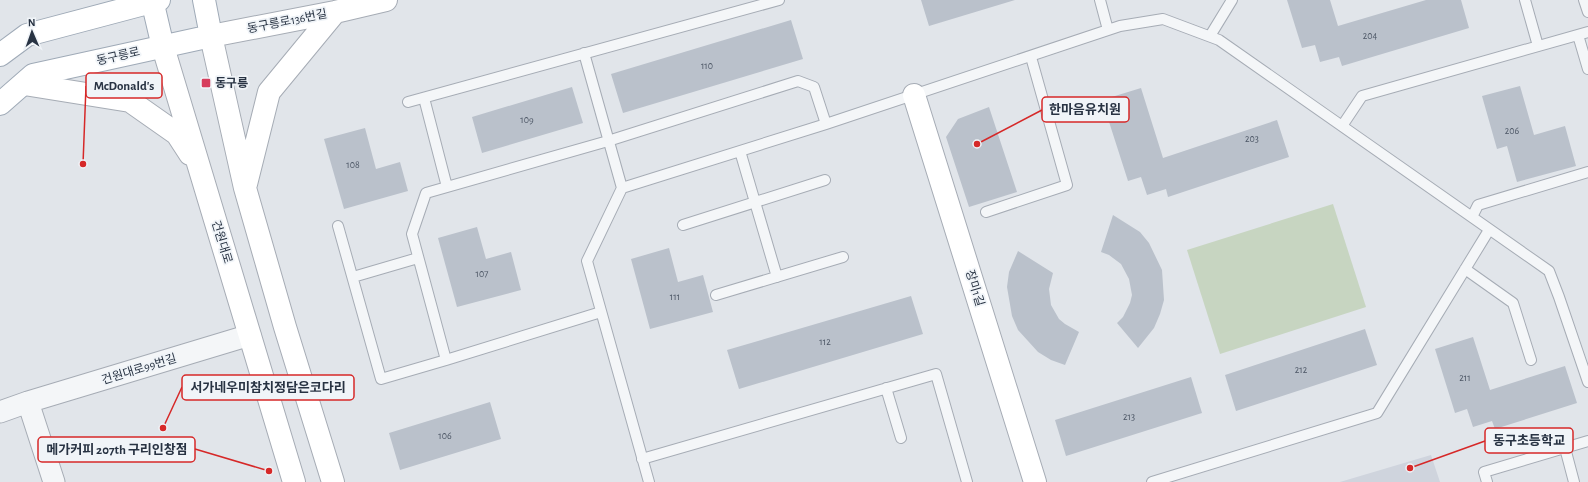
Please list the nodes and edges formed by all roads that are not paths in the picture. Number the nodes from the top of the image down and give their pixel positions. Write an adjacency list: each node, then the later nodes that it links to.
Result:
1 (154, 0): 15 (street, 건원대로); 18 (street)
2 (204, 0): 13 (street)
3 (386, 0): 9 (street, 동구릉로136번길)
4 (779, 0): 17 (lane)
5 (1100, 0): 11 (lane)
6 (1232, 0): 14 (lane)
7 (1525, 0): 16 (lane)
8 (1584, 0): 10 (lane)
9 (335, 12): 13 (street, 동구릉로136번길); 34 (street)
10 (1588, 12)
11 (1108, 30): 14 (lane); 19 (lane)
12 (1583, 34): 16 (lane); 20 (lane)
13 (210, 36): 15 (street, 동구릉로); 34 (street)
14 (1210, 36): 27 (lane)
15 (163, 46): 21 (street, 동구릉로); 30 (street, 건원대로)
16 (1538, 46): 27 (lane)
17 (584, 53): 23 (lane); 28 (lane)
18 (0, 55)
19 (1031, 57): 22 (lane); 37 (lane)
20 (1588, 69)
21 (24, 84): 25 (street, 동구릉로); 30 (street)
22 (914, 95): 26 (lane); 66 (street, 장미1길)
23 (424, 98): 24 (lane); 33 (lane)
24 (408, 102)
25 (0, 104)
26 (826, 124): 28 (lane); 29 (lane)
27 (1342, 126): 38 (lane)
28 (608, 141): 33 (lane); 35 (lane)
29 (740, 151): 35 (lane); 36 (lane)
30 (200, 168): 49 (street, 건원대로)
31 (1588, 172): 38 (lane)
32 (825, 180): 36 (lane)
33 (447, 187): 43 (lane)
34 (245, 188): 63 (street)
35 (622, 188): 48 (lane)
36 (755, 202): 39 (lane); 46 (lane)
37 (986, 212)
38 (1472, 217): 41 (lane)
39 (683, 225)
40 (338, 226): 45 (lane)
41 (1489, 230): 44 (lane); 52 (lane)
42 (843, 257): 46 (lane)
43 (418, 258): 45 (lane); 50 (lane)
44 (1465, 269): 51 (lane); 67 (lane)
45 (353, 277): 50 (lane)
46 (777, 277): 47 (lane)
47 (716, 295)
48 (602, 312): 50 (lane); 60 (lane)
49 (250, 335): 55 (street, 건원대로99번길); 62 (street, 건원대로)
50 (446, 360)
51 (1531, 360)
52 (1586, 371): 53 (lane)
53 (1588, 382)
54 (886, 388): 57 (lane); 60 (lane); 65 (lane)
55 (28, 402): 56 (street, 건원대로99번길); 61 (street)
56 (0, 412)
57 (901, 438)
58 (1588, 441): 59 (lane)
59 (1565, 448): 68 (lane); 69 (lane)
60 (642, 459): 64 (lane)
61 (54, 482)
62 (294, 482)
63 (333, 482)
64 (649, 482)
65 (967, 482)
66 (1035, 482)
67 (1152, 482)
68 (1487, 482)
69 (1574, 482)

